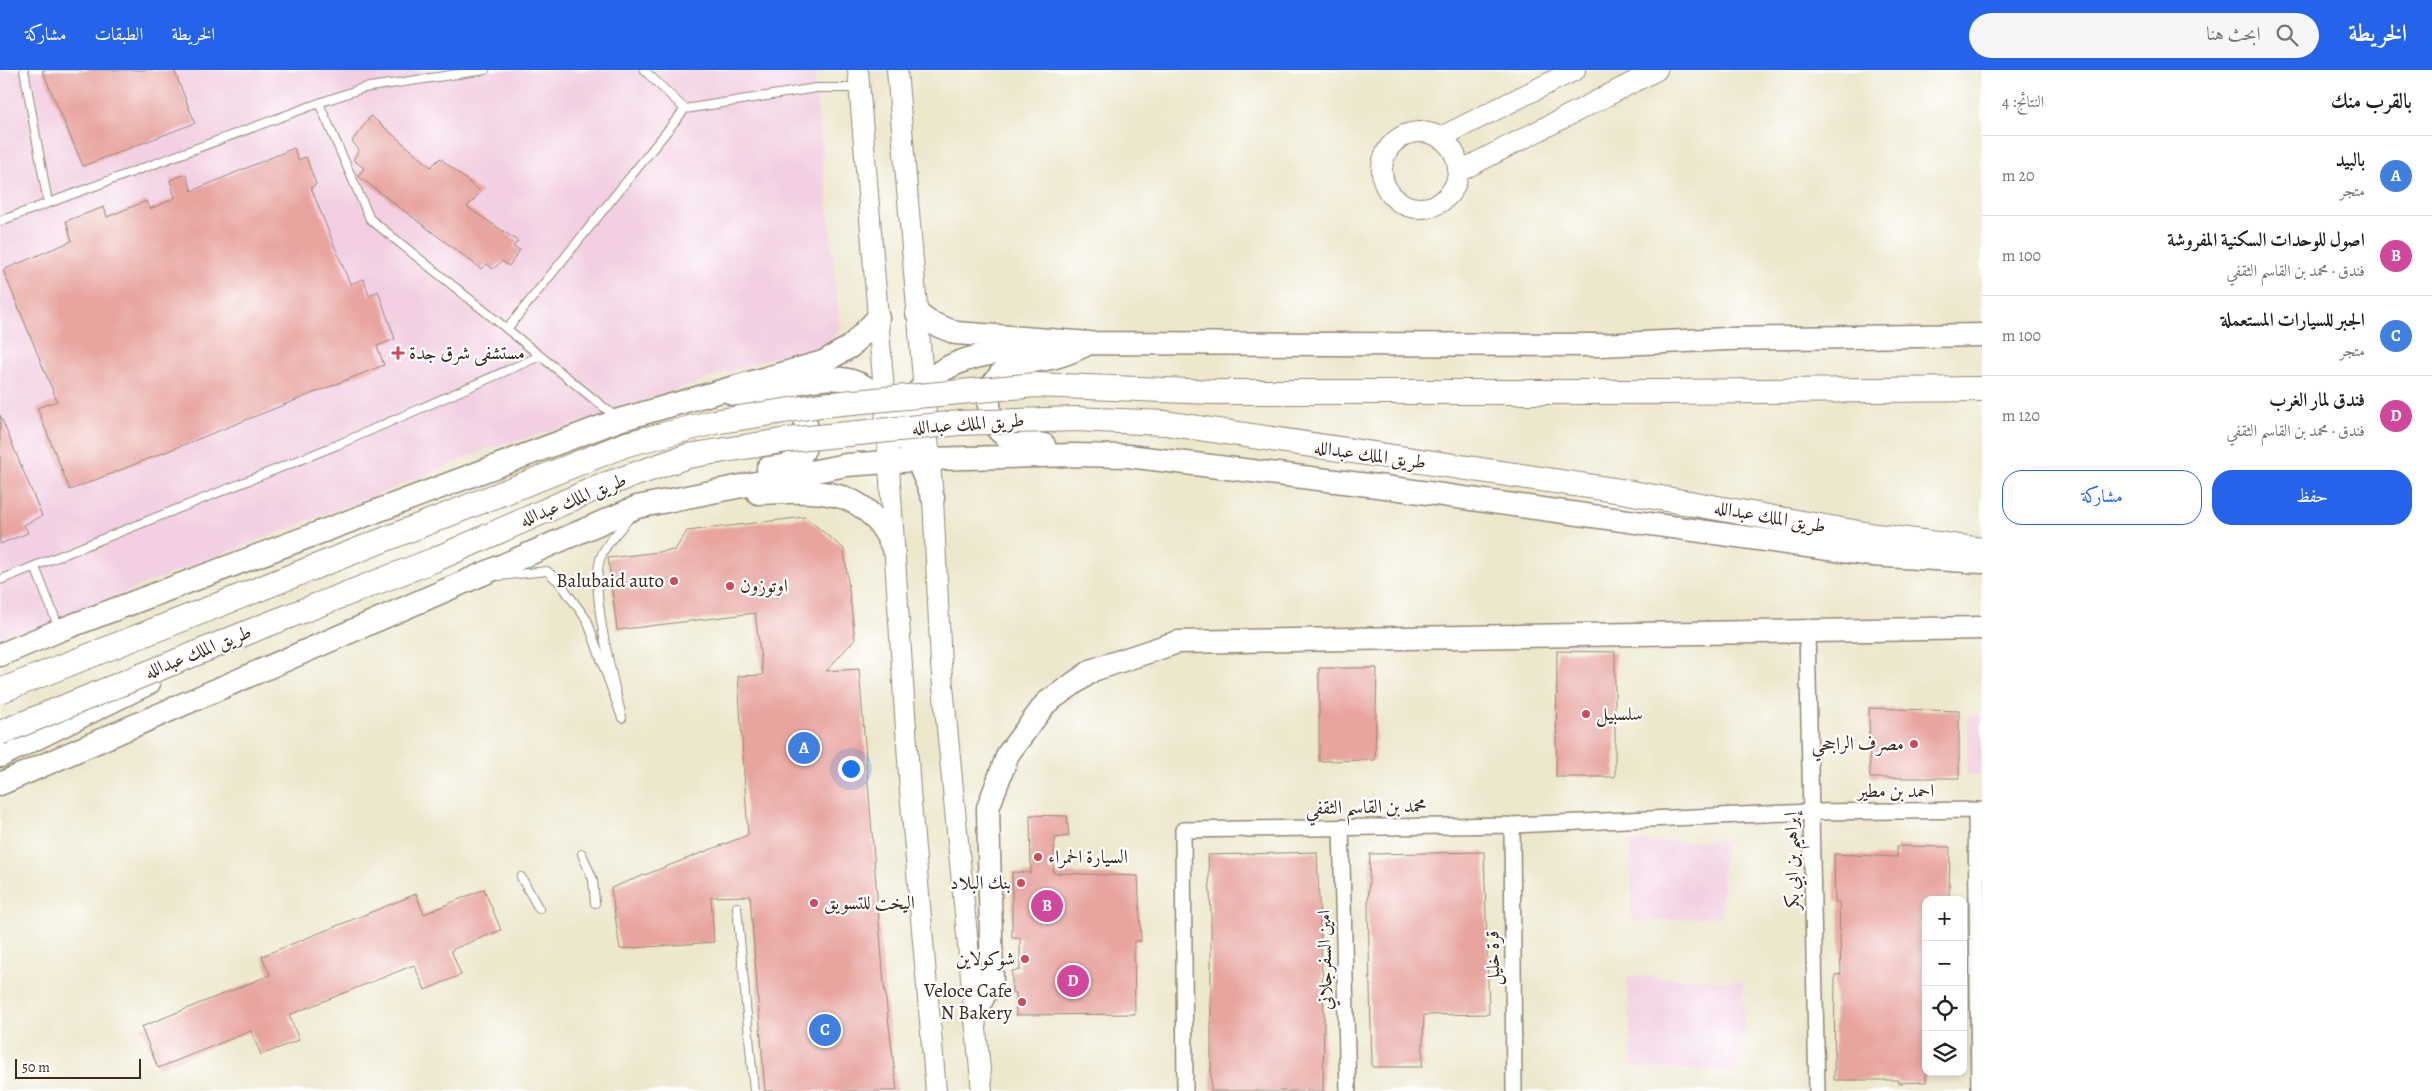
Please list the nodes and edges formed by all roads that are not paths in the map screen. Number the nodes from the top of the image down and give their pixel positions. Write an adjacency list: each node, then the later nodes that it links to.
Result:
1 (24, 70): 12 (lane)
2 (485, 70): 8 (lane)
3 (644, 70): 9 (lane)
4 (897, 70): 14 (main road)
5 (1575, 70): 10 (main road)
6 (1657, 70): 11 (main road)
7 (859, 79): 9 (lane); 15 (main road)
8 (319, 103): 12 (lane); 16 (lane)
9 (685, 109): 16 (lane)
10 (1441, 137): 11 (main road); 11 (main road)
11 (1458, 172)
12 (48, 203): 13 (lane)
13 (0, 221)
14 (918, 313): 18 (main road); 20 (main road)
15 (878, 318): 22 (main road); 23 (main road)
16 (507, 329): 19 (lane)
17 (1982, 335): 18 (main road)
18 (1090, 343): 20 (main road); 26 (main road)
19 (540, 356): 24 (lane); 35 (lane)
20 (924, 386): 25 (main road); 27 (main road)
21 (1982, 389): 43 (highway, bridge)
22 (714, 393): 23 (main road); 24 (main road); 29 (main road)
23 (885, 404): 25 (main road); 28 (main road)
24 (619, 420): 40 (main road)
25 (900, 429): 27 (main road); 28 (main road)
26 (1074, 455): 27 (main road); 34 (main road)
27 (923, 460): 28 (main road); 30 (main road)
28 (888, 463): 29 (main road); 32 (main road)
29 (700, 494): 31 (main road); 32 (main road)
30 (933, 498): 56 (main road)
31 (637, 507): 36 (main road); 36 (lane)
32 (893, 548): 58 (main road)
33 (1982, 550): 38 (highway, طريق الملك عبدالله, bridge)
34 (1982, 562)
35 (35, 567): 37 (lane); 40 (lane)
36 (476, 579): 46 (main road)
37 (0, 580)
38 (262, 627): 44 (highway, طريق الملك عبدالله, bridge); 45 (main road)
39 (1982, 628): 41 (main road)
40 (60, 630): 42 (main road)
41 (1807, 631): 48 (street, إبراهيم بن ابي بكر); 56 (main road)
42 (0, 655)
43 (0, 691)
44 (0, 733)
45 (0, 756)
46 (0, 784)
47 (1979, 810): 48 (street, احمد بن مطير); 64 (street)
48 (1811, 812): 49 (street, محمد بن القاسم الثقفي); 63 (street, إبراهيم بن ابي بكر)
49 (1512, 825): 50 (street, محمد بن القاسم الثقفي); 62 (street, قرة خليل)
50 (1341, 827): 60 (street, محمد بن القاسم الثقفي); 61 (street, امين السفرجلاني)
51 (582, 854): 53 (lane)
52 (521, 877): 55 (lane)
53 (595, 903)
54 (737, 907): 57 (lane)
55 (539, 909)
56 (974, 1016): 59 (main road)
57 (754, 1091)
58 (936, 1091)
59 (982, 1091)
60 (1185, 1091)
61 (1348, 1091)
62 (1514, 1091)
63 (1817, 1091)
64 (1979, 1091)

